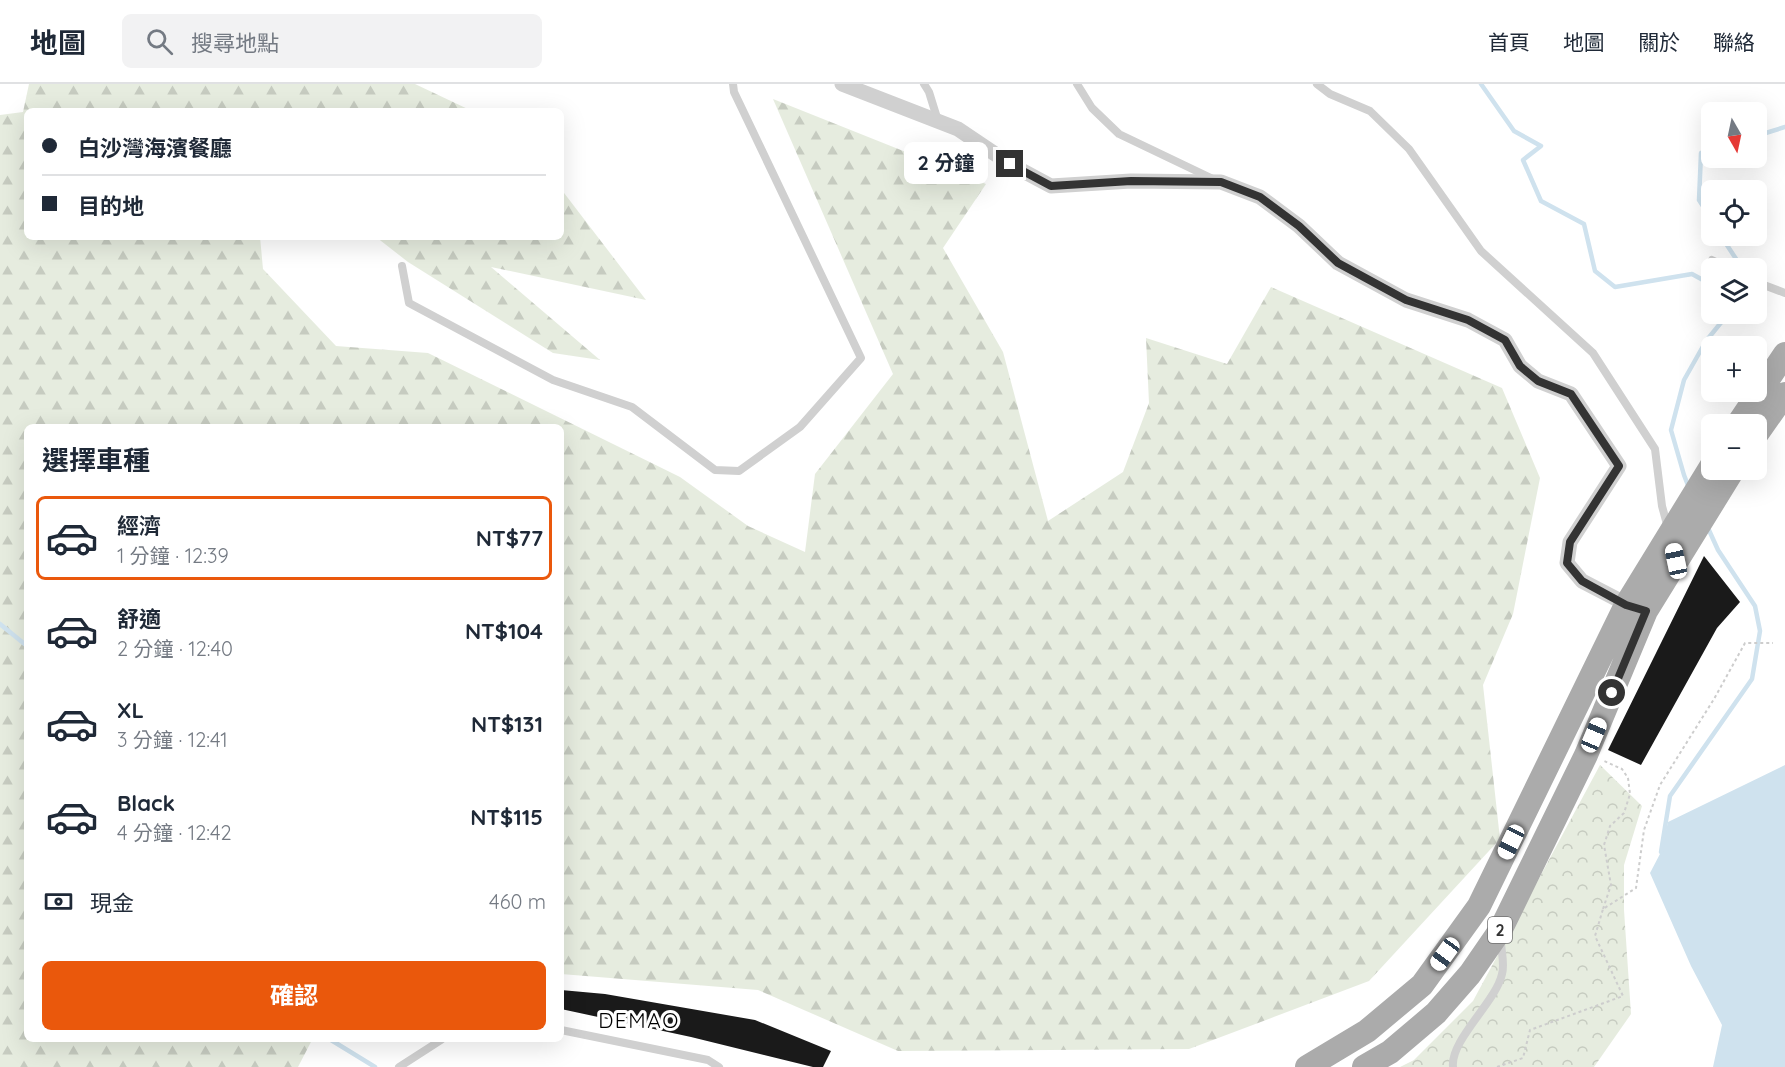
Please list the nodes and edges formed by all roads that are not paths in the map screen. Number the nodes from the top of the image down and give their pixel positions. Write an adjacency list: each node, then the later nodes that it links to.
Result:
1 (733, 84): 8 (lane)
2 (842, 84): 6 (street)
3 (924, 84): 6 (lane)
4 (1077, 84): 7 (lane)
5 (1317, 84): 16 (lane)
6 (938, 121): 7 (street)
7 (1221, 182): 17 (street)
8 (402, 266)
9 (1767, 286): 10 (lane)
10 (1785, 293)
11 (1785, 354): 13 (main road)
12 (1785, 394): 14 (main road)
13 (1745, 414)
14 (1767, 419)
15 (1714, 480): 16 (main road, 2)
16 (1677, 540): 17 (main road, 2)
17 (1636, 608): 18 (main road, 2); 23 (main road, 2)
18 (1501, 929): 24 (main road, 2); 25 (lane)
19 (564, 1031): 22 (lane)
20 (438, 1042): 21 (lane)
21 (399, 1067)
22 (719, 1067)
23 (1307, 1067)
24 (1364, 1067)
25 (1454, 1067)

